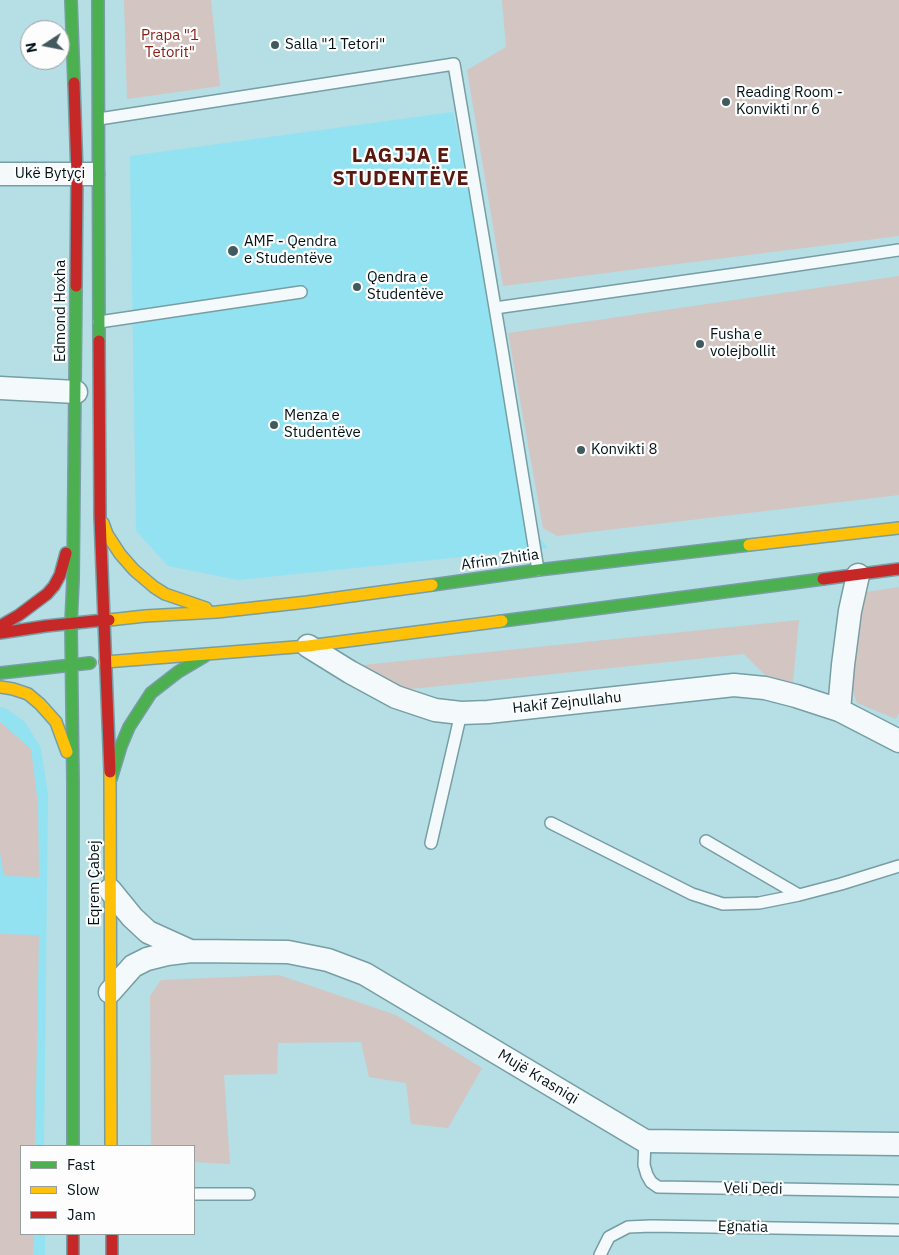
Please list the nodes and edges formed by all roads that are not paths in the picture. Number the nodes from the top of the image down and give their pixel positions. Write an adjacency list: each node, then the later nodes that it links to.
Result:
1 (71, 0): 6 (main road, Edmond Hoxha)
2 (98, 0): 3 (main road)
3 (99, 119): 5 (main road); 9 (lane)
4 (0, 174): 6 (street, Ukë Bytyçi)
5 (99, 174): 6 (street, Ukë Bytyçi); 10 (main road)
6 (77, 175): 12 (main road, Edmond Hoxha)
7 (899, 250): 9 (lane)
8 (300, 292): 10 (lane)
9 (495, 308): 16 (lane)
10 (99, 322): 13 (main road)
11 (0, 388): 12 (street)
12 (76, 392): 14 (main road, Edmond Hoxha)
13 (100, 517): 19 (main road); 20 (main road)
14 (74, 520): 21 (main road, Edmond Hoxha); 22 (main road)
15 (899, 528): 16 (main road, Afrim Zhitia)
16 (538, 570): 19 (main road, Afrim Zhitia)
17 (899, 570): 18 (main road)
18 (858, 575): 24 (main road); 30 (street)
19 (217, 612): 20 (main road, Afrim Zhitia)
20 (104, 620): 21 (main road, Afrim Zhitia); 26 (main road, Eqrem Çabej)
21 (71, 623): 23 (main road, Afrim Zhitia); 27 (main road, Eqrem Çabej)
22 (0, 626)
23 (0, 633)
24 (308, 646): 25 (main road); 31 (street, Hakif Zejnullahu)
25 (218, 652): 26 (main road); 34 (main road)
26 (106, 662): 27 (main road); 34 (main road, Eqrem Çabej)
27 (72, 664): 28 (main road); 33 (main road, Eqrem Çabej)
28 (0, 673)
29 (0, 687): 33 (main road)
30 (838, 710): 31 (street, Hakif Zejnullahu); 32 (street, Hakif Zejnullahu)
31 (461, 713): 37 (lane)
32 (899, 741)
33 (73, 783): 45 (main road, Eqrem Çabej)
34 (110, 783): 39 (main road, Eqrem Çabej)
35 (551, 823): 40 (lane)
36 (706, 841): 40 (lane)
37 (431, 843)
38 (899, 866): 40 (lane)
39 (110, 890): 41 (street); 42 (main road, Eqrem Çabej)
40 (799, 895)
41 (191, 951): 42 (street, Mujë Krasniqi); 43 (street, Mujë Krasniqi)
42 (110, 992): 46 (main road, Eqrem Çabej)
43 (645, 1141): 44 (street); 47 (lane, Veli Dedi)
44 (899, 1144)
45 (73, 1145)
46 (111, 1145)
47 (899, 1191)
48 (195, 1194): 49 (lane)
49 (249, 1194)
50 (899, 1230): 55 (lane, Egnatia)
51 (73, 1235): 53 (main road)
52 (112, 1235): 54 (main road)
53 (73, 1255)
54 (112, 1255)
55 (600, 1255)

